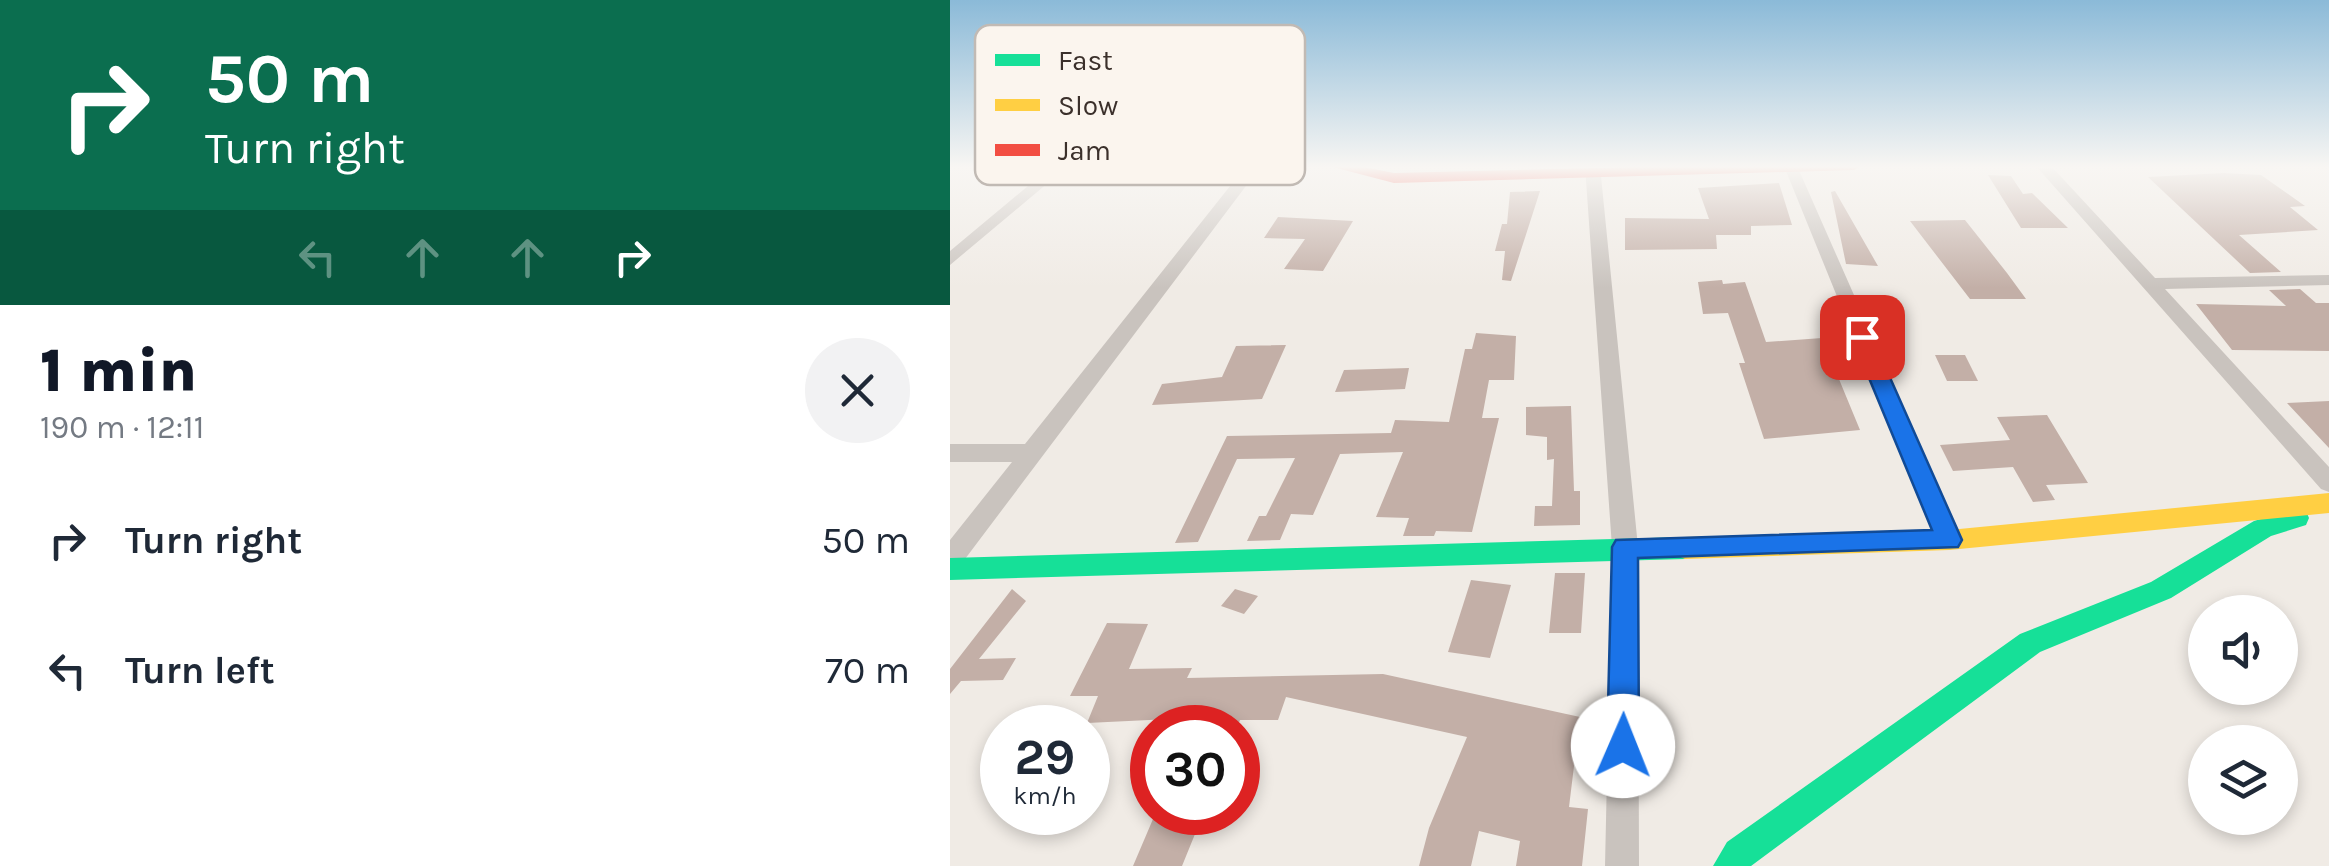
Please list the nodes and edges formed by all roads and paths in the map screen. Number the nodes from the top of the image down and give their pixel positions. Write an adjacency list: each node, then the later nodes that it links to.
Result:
1 (1014, 206): 6 (street)
2 (1223, 206): 10 (street)
3 (1595, 206): 14 (street)
4 (1806, 206): 13 (street)
5 (2080, 206): 8 (street)
6 (950, 260)
7 (2329, 280): 8 (street)
8 (2151, 284): 11 (street)
9 (950, 452): 10 (street)
10 (1034, 453): 15 (street)
11 (2329, 484)
12 (2329, 505): 13 (street); 18 (street)
13 (1949, 540): 14 (street)
14 (1625, 547): 16 (street); 17 (street)
15 (950, 559)
16 (950, 569)
17 (1622, 866)
18 (1730, 866)

